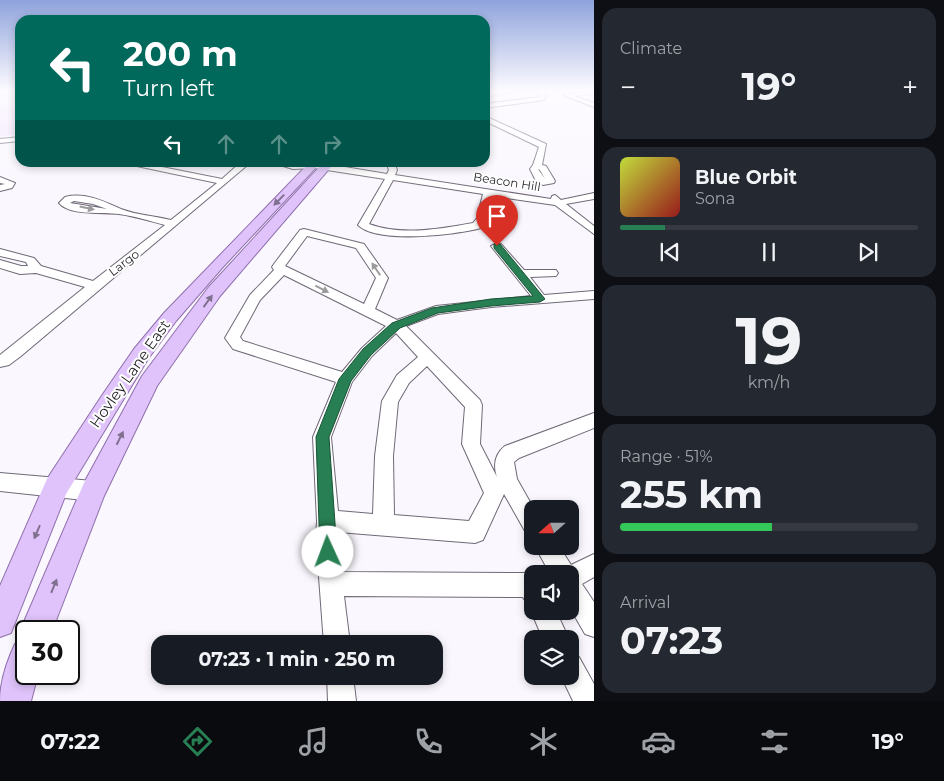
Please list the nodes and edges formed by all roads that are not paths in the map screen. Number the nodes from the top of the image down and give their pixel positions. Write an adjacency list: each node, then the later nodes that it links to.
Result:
1 (497, 124): 16 (street)
2 (15, 140): 3 (street)
3 (0, 141)
4 (148, 167): 12 (street)
5 (241, 167): 12 (street, Largo)
6 (316, 167): 37 (main road, Hovley Lane East, one-way to 37)
7 (317, 167): 38 (main road, Hovley Lane East, one-way to 7)
8 (335, 167): 10 (street, Beacon Hill)
9 (392, 167): 10 (street)
10 (390, 177): 14 (street, Beacon Hill); 14 (street)
11 (0, 180): 13 (street)
12 (224, 182): 18 (street, Largo)
13 (0, 188)
14 (488, 192): 16 (street, Beacon Hill)
15 (594, 196): 16 (street, Beacon Hill)
16 (558, 203): 19 (street)
17 (118, 211): 18 (street)
18 (172, 223): 27 (street, Largo)
19 (594, 231)
20 (497, 246): 26 (street)
21 (0, 252): 23 (street)
22 (0, 264): 23 (street)
23 (37, 269): 27 (street)
24 (282, 269): 30 (street, one-way to 30); 30 (street, one-way to 24); 34 (street)
25 (552, 273): 26 (street)
26 (521, 274): 29 (street)
27 (95, 286): 33 (street, Largo)
28 (594, 295): 29 (street)
29 (540, 299): 31 (street)
30 (367, 312): 31 (street)
31 (396, 325): 32 (street); 34 (street)
32 (427, 357): 41 (street); 41 (street)
33 (0, 361)
34 (346, 379): 40 (street)
35 (594, 420): 39 (street)
36 (0, 482): 37 (street)
37 (56, 487): 38 (street); 48 (main road, Hovley Lane East, one-way to 48)
38 (93, 490): 47 (main road, Hovley Lane East, one-way to 38)
39 (524, 511)
40 (328, 521): 41 (street); 44 (street)
41 (383, 525)
42 (594, 565): 43 (street)
43 (579, 573)
44 (332, 584): 45 (street); 50 (street)
45 (524, 585)
46 (579, 601): 49 (street)
47 (40, 620)
48 (0, 622)
49 (594, 625)
50 (336, 635)
51 (579, 684): 56 (street)
52 (18, 685): 54 (main road)
53 (341, 685): 55 (street)
54 (14, 701)
55 (342, 701)
56 (588, 701)

